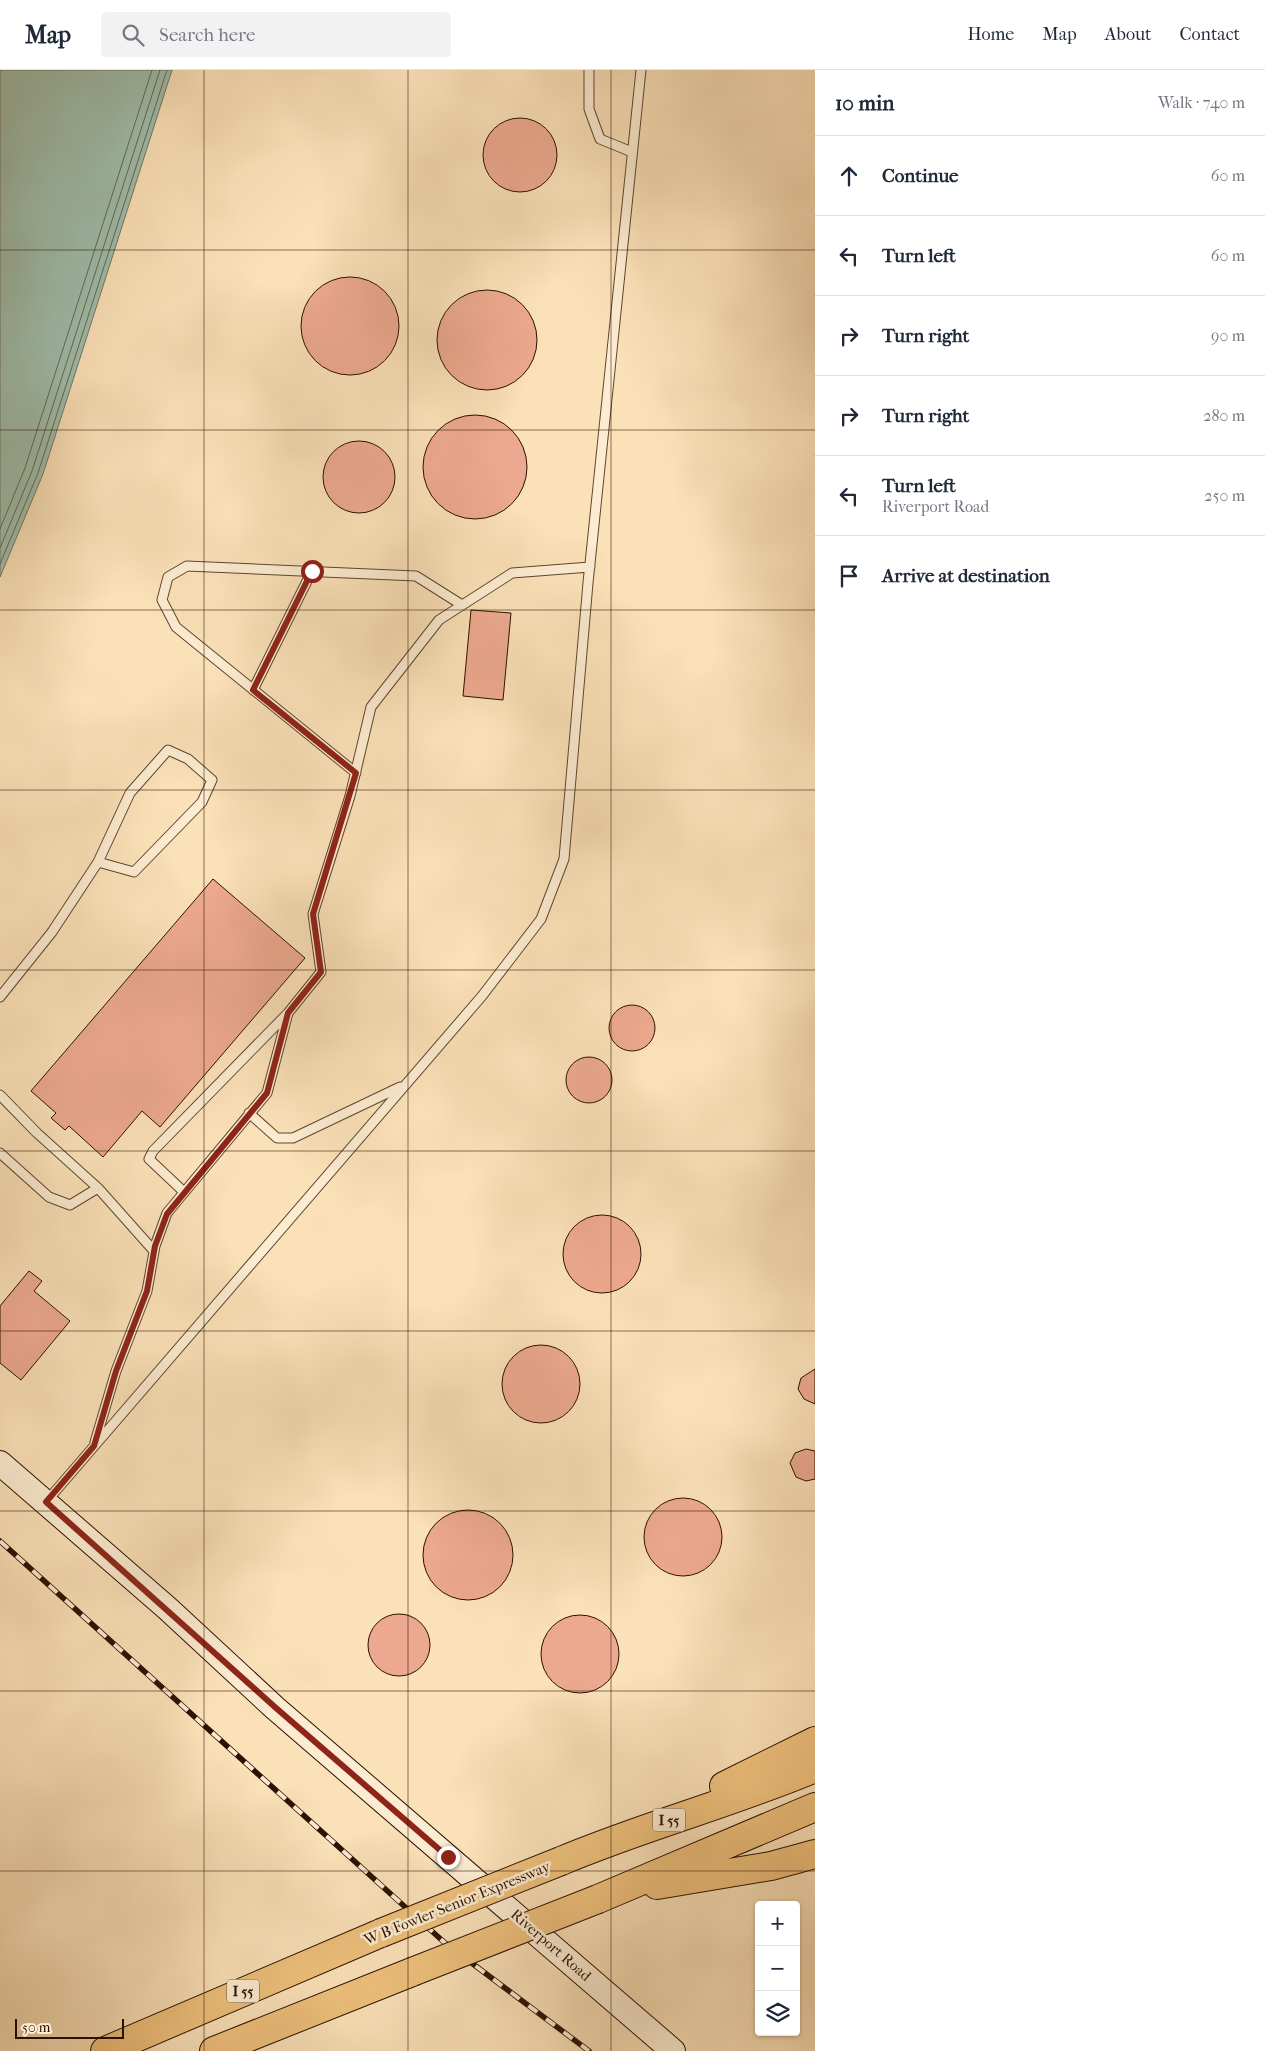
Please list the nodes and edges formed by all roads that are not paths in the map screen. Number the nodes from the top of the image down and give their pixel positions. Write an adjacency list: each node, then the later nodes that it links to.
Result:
1 (589, 70): 3 (lane)
2 (641, 70): 3 (lane)
3 (632, 152): 4 (lane)
4 (590, 568): 6 (lane); 12 (lane)
5 (312, 571): 6 (lane); 7 (lane); 7 (lane)
6 (462, 605): 8 (lane)
7 (253, 690): 8 (lane)
8 (356, 773): 11 (lane)
9 (98, 862): 9 (lane); 10 (lane)
10 (0, 997)
11 (288, 1013): 14 (lane); 17 (lane)
12 (405, 1085): 14 (lane); 19 (lane)
13 (0, 1095): 16 (lane)
14 (248, 1113): 17 (lane)
15 (0, 1153): 16 (lane)
16 (98, 1188): 18 (lane)
17 (184, 1192): 18 (lane)
18 (154, 1251): 19 (lane)
19 (94, 1446): 21 (lane)
20 (0, 1463): 21 (main road, Riverport Road)
21 (46, 1502): 30 (main road, Riverport Road)
22 (815, 1741): 24 (highway)
23 (815, 1768): 24 (highway, W B Fowler Senior Expressway / I 55)
24 (781, 1771): 28 (highway, W B Fowler Senior Expressway / I 55, bridge)
25 (815, 1807): 27 (highway)
26 (815, 1854): 27 (highway)
27 (606, 1896): 29 (highway, bridge)
28 (105, 2051)
29 (214, 2051)
30 (673, 2051)

